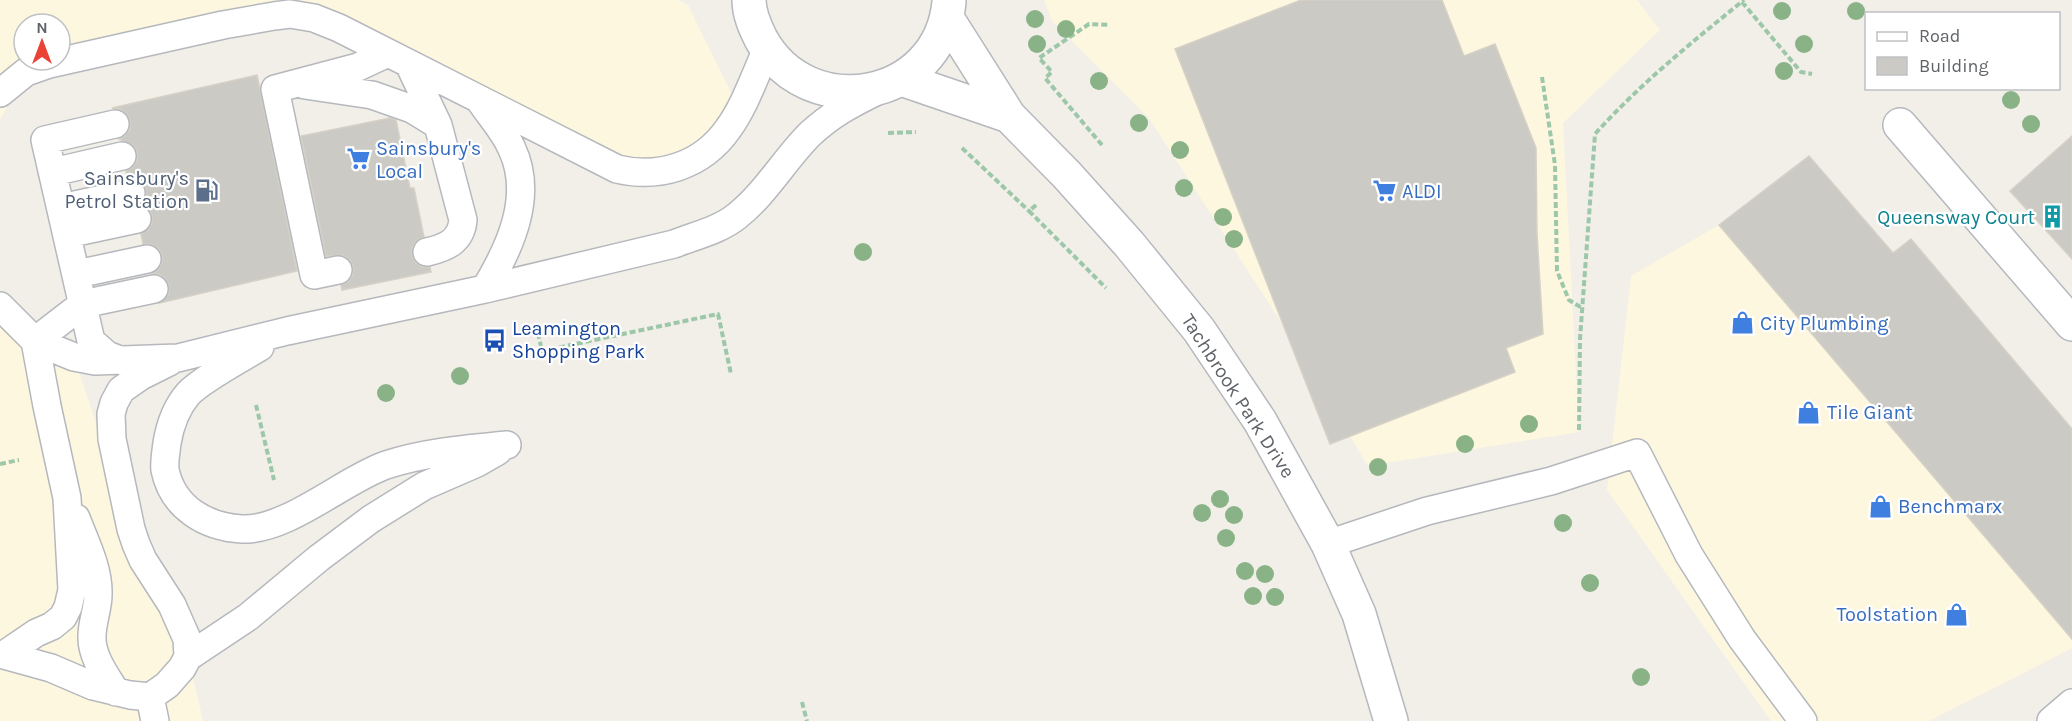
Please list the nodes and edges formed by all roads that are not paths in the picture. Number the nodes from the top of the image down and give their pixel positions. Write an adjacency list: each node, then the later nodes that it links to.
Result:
1 (747, 2): 4 (street, Tachbrook Park Drive)
2 (315, 9): 5 (lane); 8 (lane)
3 (948, 9): 6 (street, Tachbrook Park Drive); 10 (street, Tachbrook Park Drive)
4 (767, 49): 6 (street, Tachbrook Park Drive); 9 (lane)
5 (399, 59): 7 (lane); 9 (lane); 12 (lane)
6 (894, 82): 10 (street, Tachbrook Park Drive); 24 (lane)
7 (277, 88): 12 (lane); 21 (lane)
8 (0, 93)
9 (479, 99): 24 (lane)
10 (1009, 116): 33 (street, Tachbrook Park Drive)
11 (115, 124): 15 (lane)
12 (438, 125): 19 (lane)
13 (1900, 125): 27 (street)
14 (122, 156): 15 (lane)
15 (53, 172): 18 (lane)
16 (131, 192): 18 (lane)
17 (137, 219): 18 (lane)
18 (64, 221): 22 (lane)
19 (427, 252)
20 (147, 259): 22 (lane)
21 (338, 270)
22 (77, 274): 25 (lane)
23 (154, 289): 25 (lane)
24 (485, 289): 28 (lane)
25 (83, 304): 29 (lane); 31 (lane)
26 (0, 306): 29 (lane)
27 (2072, 324)
28 (287, 331): 30 (lane); 34 (lane)
29 (35, 341): 31 (lane); 32 (lane)
30 (178, 358): 31 (lane); 34 (lane)
31 (123, 361)
32 (67, 498): 35 (lane); 35 (lane)
33 (1328, 544): 37 (street, Tachbrook Park Drive); 38 (lane)
34 (188, 657): 35 (lane)
35 (138, 701)
36 (2072, 703): 39 (lane)
37 (1391, 721)
38 (1803, 721)
39 (2051, 721)

